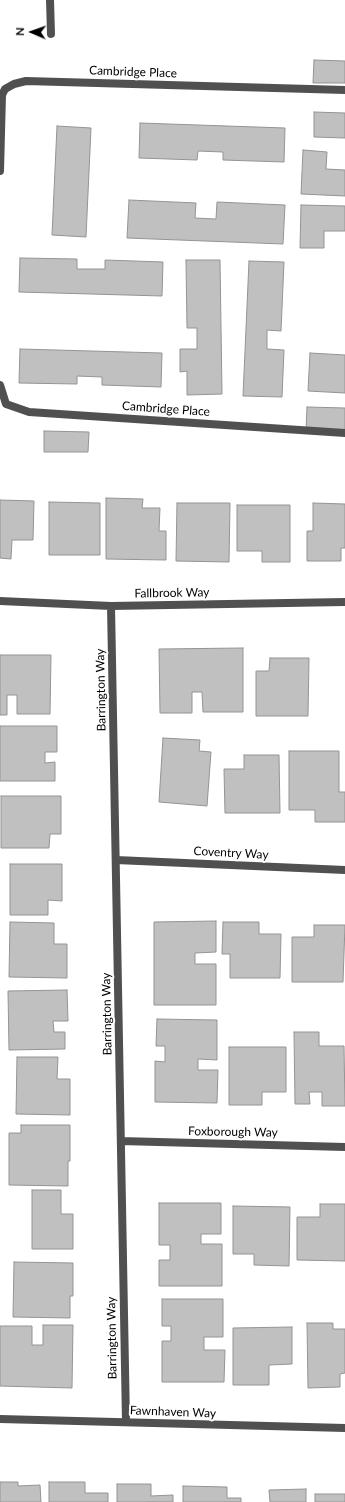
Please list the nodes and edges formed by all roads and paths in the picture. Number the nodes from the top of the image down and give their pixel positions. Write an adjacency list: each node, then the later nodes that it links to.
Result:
1 (50, 0): 2 (street)
2 (51, 34)
3 (345, 90): 4 (street, Cambridge Place)
4 (0, 171)
5 (0, 385): 6 (street, Cambridge Place)
6 (345, 433)
7 (0, 601): 9 (street, Fallbrook Way)
8 (345, 602): 9 (street, Fallbrook Way)
9 (112, 606): 10 (street, Barrington Way)
10 (116, 860): 11 (street, Coventry Way); 12 (street, Barrington Way)
11 (345, 870)
12 (121, 1141): 13 (street, Foxborough Way); 15 (street, Barrington Way)
13 (345, 1147)
14 (0, 1419): 15 (street, Fawnhaven Way)
15 (126, 1422): 16 (street, Fawnhaven Way)
16 (345, 1428)

